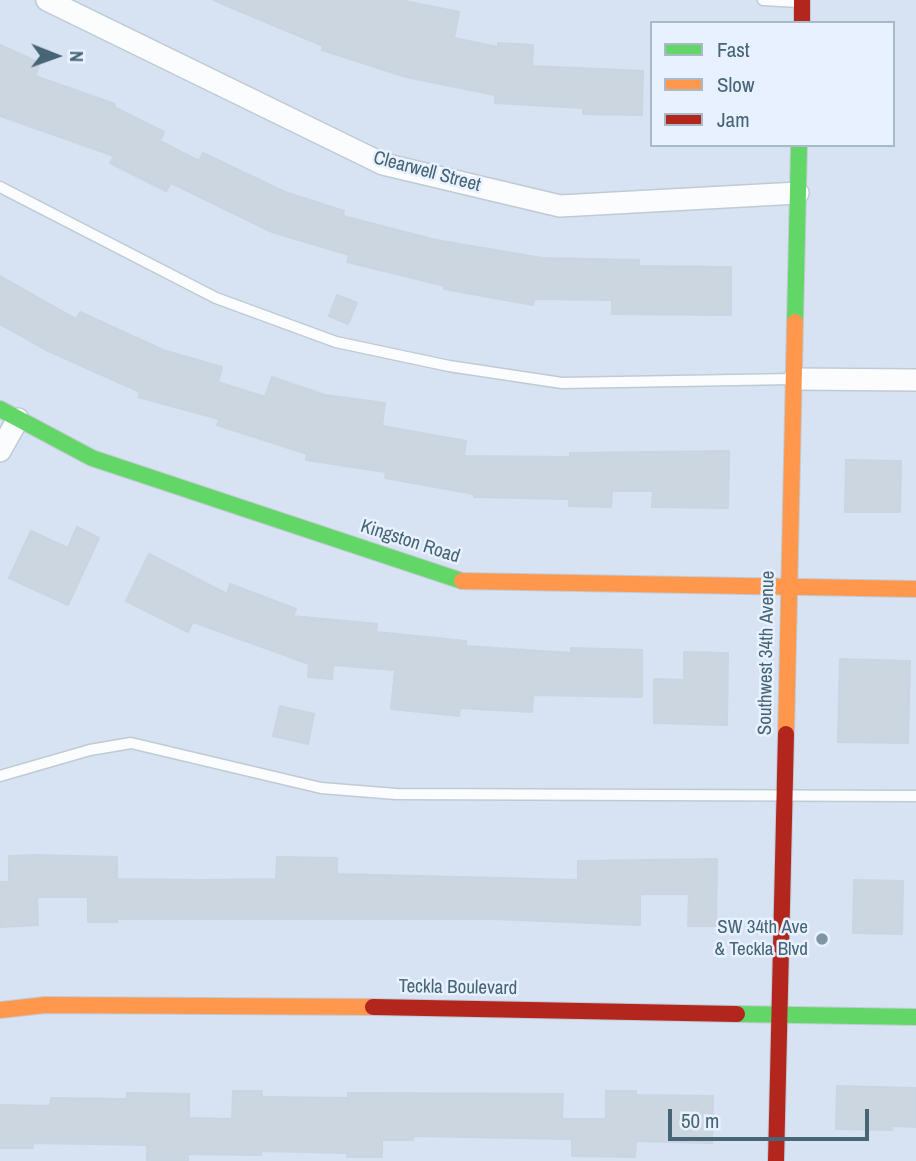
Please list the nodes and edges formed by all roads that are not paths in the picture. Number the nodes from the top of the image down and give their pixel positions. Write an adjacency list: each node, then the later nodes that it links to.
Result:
1 (47, 0): 7 (street, Clearwell Street)
2 (763, 0): 3 (lane)
3 (802, 1): 4 (main road)
4 (802, 21)
5 (799, 147): 7 (main road, Southwest 34th Avenue)
6 (0, 187): 8 (lane)
7 (798, 193): 8 (main road, Southwest 34th Avenue)
8 (794, 379): 9 (street); 12 (main road, Southwest 34th Avenue)
9 (916, 380)
10 (9, 414): 11 (street); 12 (main road, Kingston Road)
11 (0, 451)
12 (789, 587): 13 (main road, Kingston Road); 15 (main road, Southwest 34th Avenue)
13 (916, 589)
14 (0, 776): 15 (lane)
15 (785, 794): 16 (lane); 18 (main road, Southwest 34th Avenue)
16 (916, 796)
17 (0, 1010): 18 (main road, Teckla Boulevard)
18 (780, 1014): 19 (main road, Teckla Boulevard); 20 (main road, Southwest 34th Avenue)
19 (916, 1017)
20 (776, 1161)

